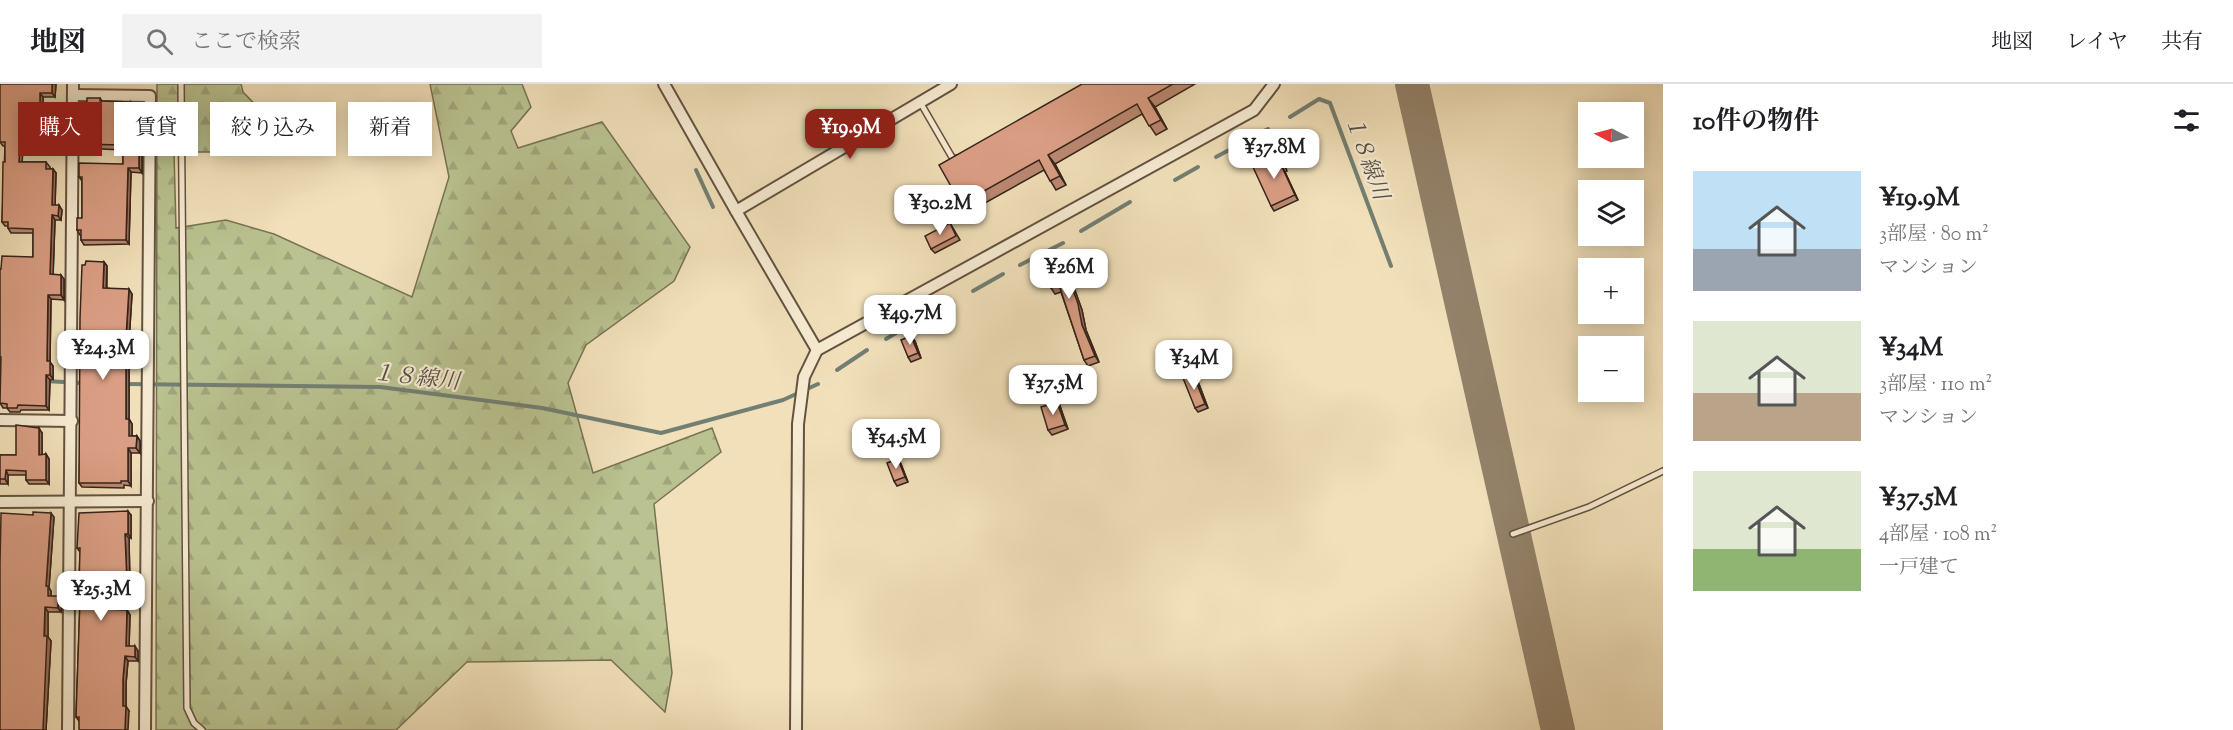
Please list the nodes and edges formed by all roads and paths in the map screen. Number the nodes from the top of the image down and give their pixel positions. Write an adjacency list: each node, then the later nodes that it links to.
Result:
1 (181, 84): 19 (lane)
2 (664, 84): 8 (street)
3 (951, 84): 6 (street)
4 (1274, 84): 9 (street)
5 (73, 89): 11 (street); 13 (street)
6 (920, 102): 7 (lane); 8 (street)
7 (964, 154)
8 (736, 211): 9 (street)
9 (817, 350): 20 (street)
10 (0, 420): 11 (street)
11 (72, 421): 15 (street)
12 (1663, 471): 16 (lane)
13 (148, 501): 15 (street); 18 (street)
14 (0, 502): 15 (street)
15 (71, 502): 17 (street)
16 (1513, 534)
17 (68, 730)
18 (145, 730)
19 (202, 730)
20 (796, 730)

